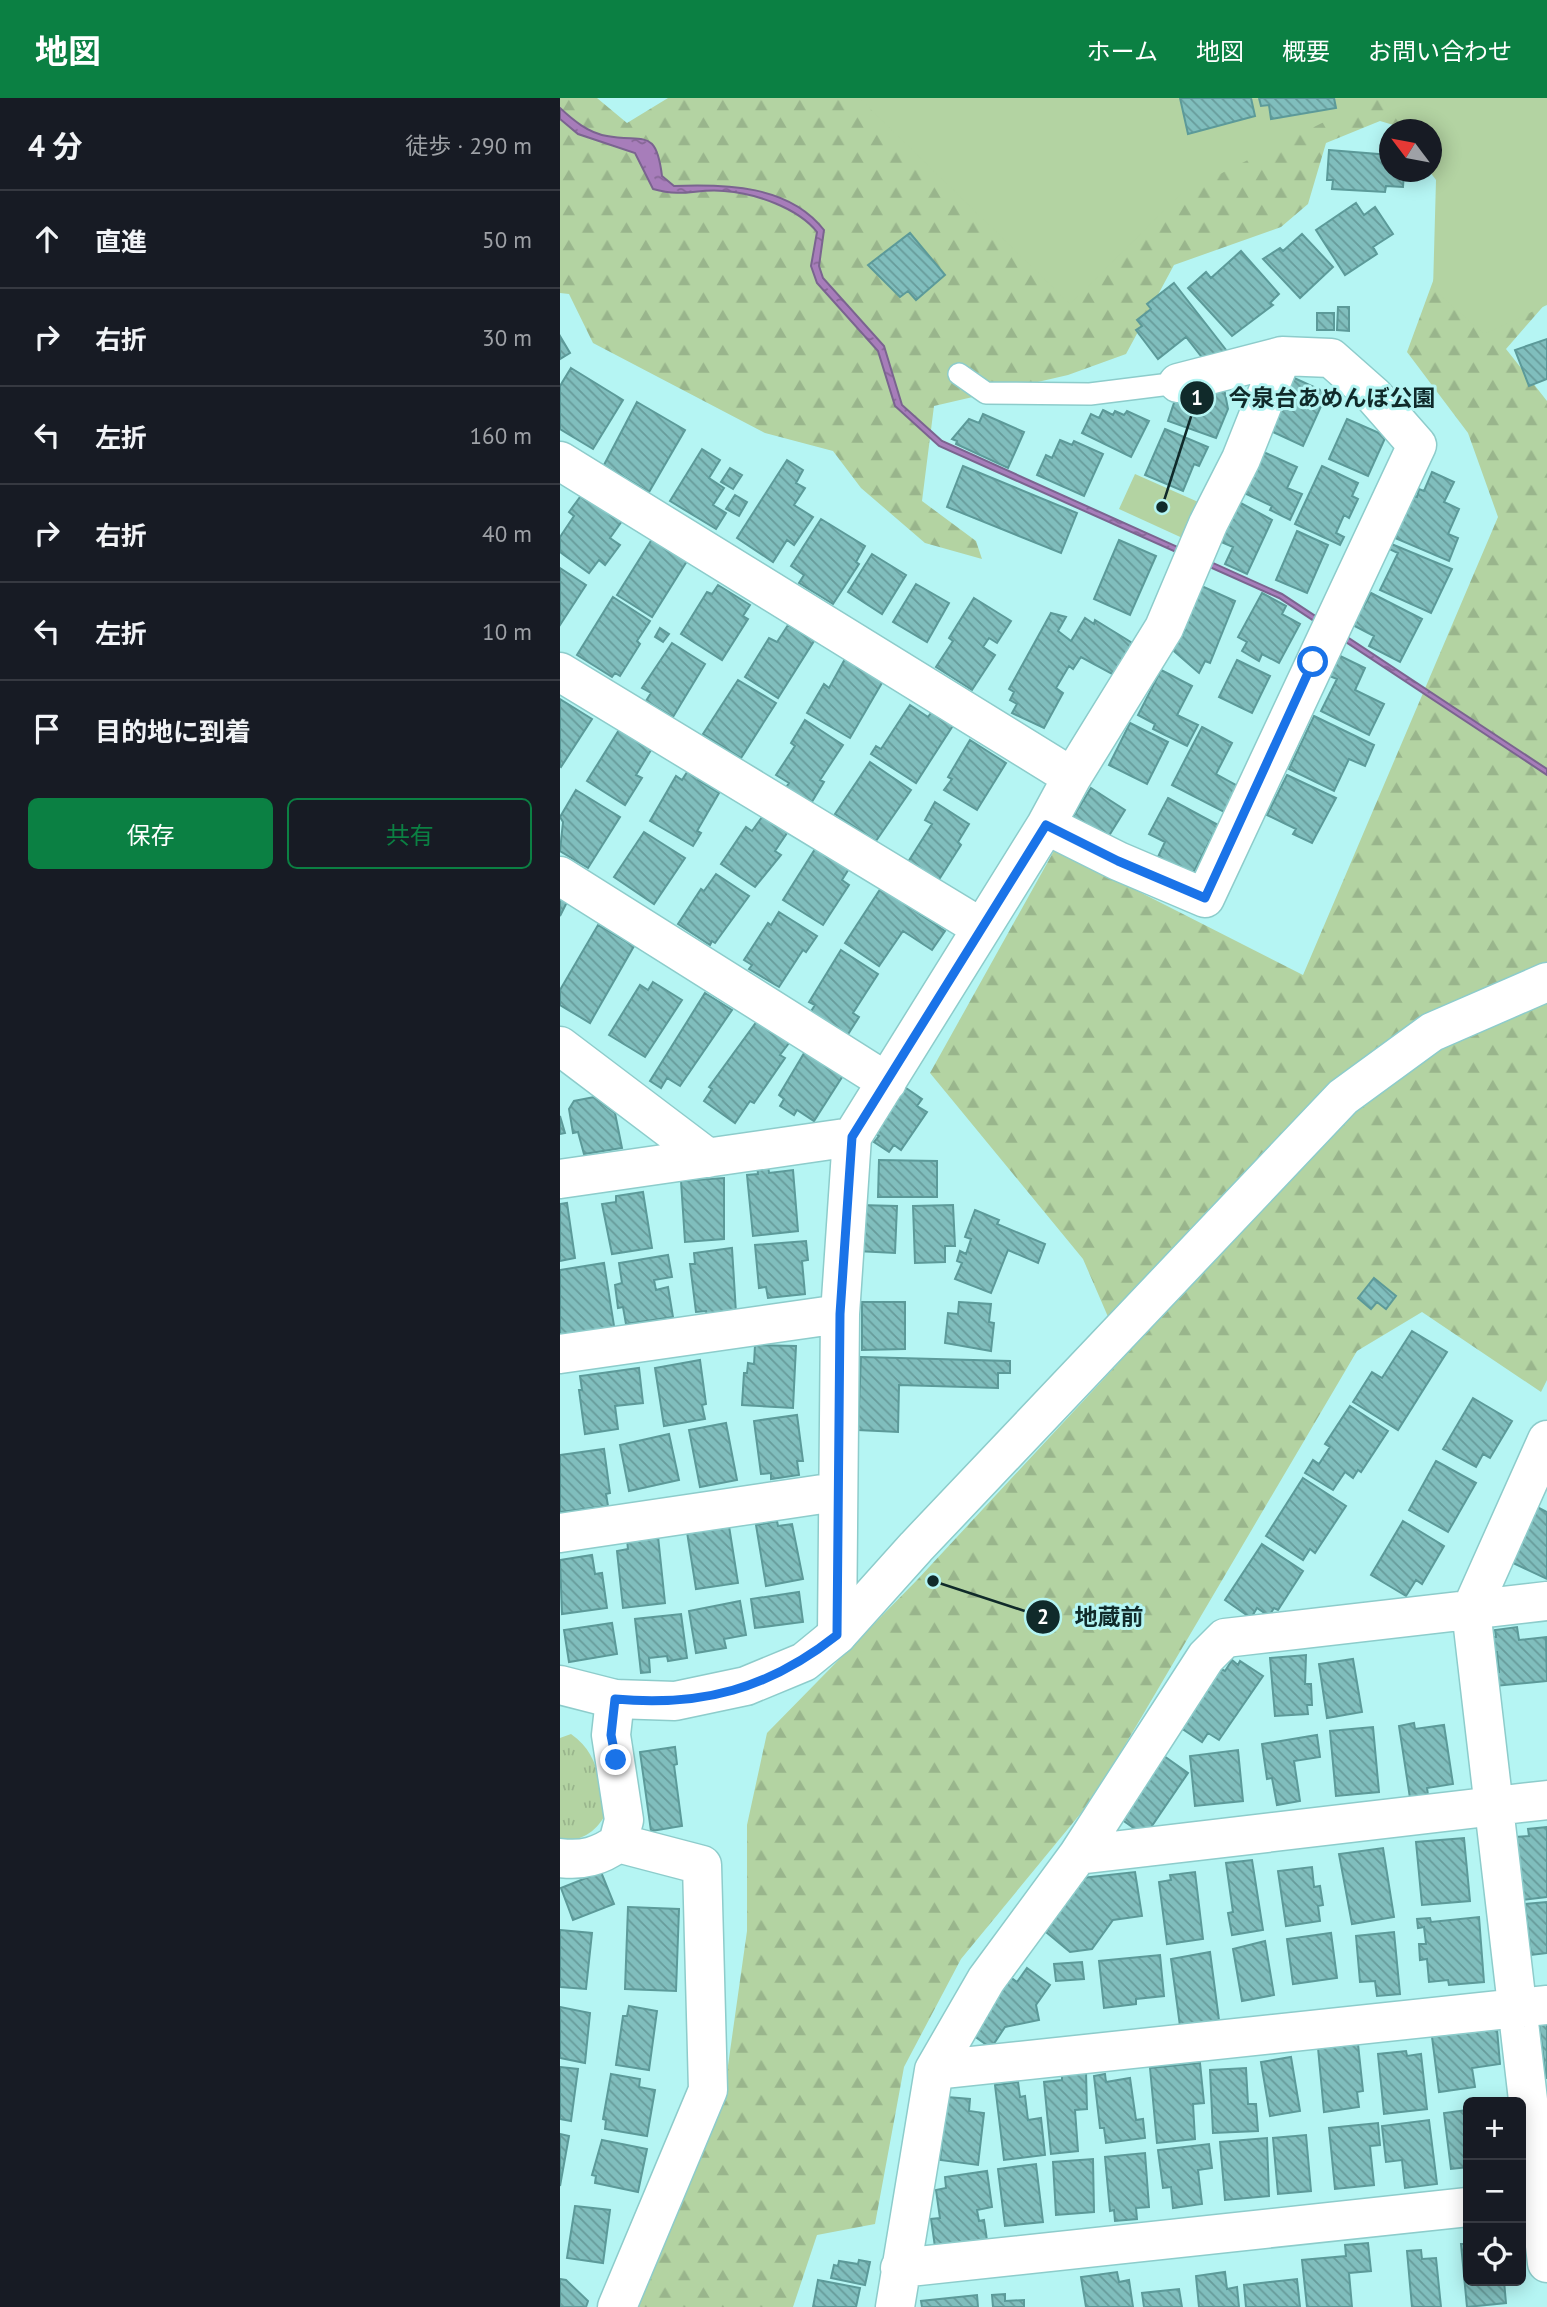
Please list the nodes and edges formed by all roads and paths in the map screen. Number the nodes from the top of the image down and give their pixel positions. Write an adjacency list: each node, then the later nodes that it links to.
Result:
1 (1282, 356): 3 (street); 6 (street); 7 (street)
2 (959, 374): 3 (lane)
3 (1178, 383)
4 (560, 461): 6 (street)
5 (560, 672): 9 (street)
6 (1072, 778): 7 (street)
7 (1046, 825): 9 (street)
8 (560, 876): 12 (street)
9 (980, 927): 12 (street)
10 (1547, 982): 23 (street)
11 (560, 1046): 14 (street)
12 (887, 1083): 13 (street)
13 (852, 1137): 14 (street); 16 (street)
14 (708, 1158): 15 (street)
15 (560, 1179)
16 (840, 1314): 17 (street); 19 (street)
17 (560, 1354)
18 (1547, 1440): 22 (street)
19 (836, 1492): 20 (street); 23 (street)
20 (560, 1533)
21 (1547, 1601): 22 (street)
22 (1471, 1610): 27 (street); 29 (street)
23 (837, 1635): 25 (street)
24 (560, 1685): 25 (street)
25 (615, 1699): 28 (street)
26 (1547, 1800): 27 (street)
27 (1494, 1807): 29 (street); 31 (street)
28 (618, 1843): 30 (street); 37 (street)
29 (1079, 1855): 32 (street)
30 (560, 1858)
31 (1532, 2007): 32 (street); 33 (street)
32 (934, 2070): 36 (street)
33 (1536, 2199): 35 (street)
34 (1463, 2208): 36 (street)
35 (1547, 2263)
36 (900, 2268): 38 (street)
37 (617, 2307)
38 (895, 2307)

